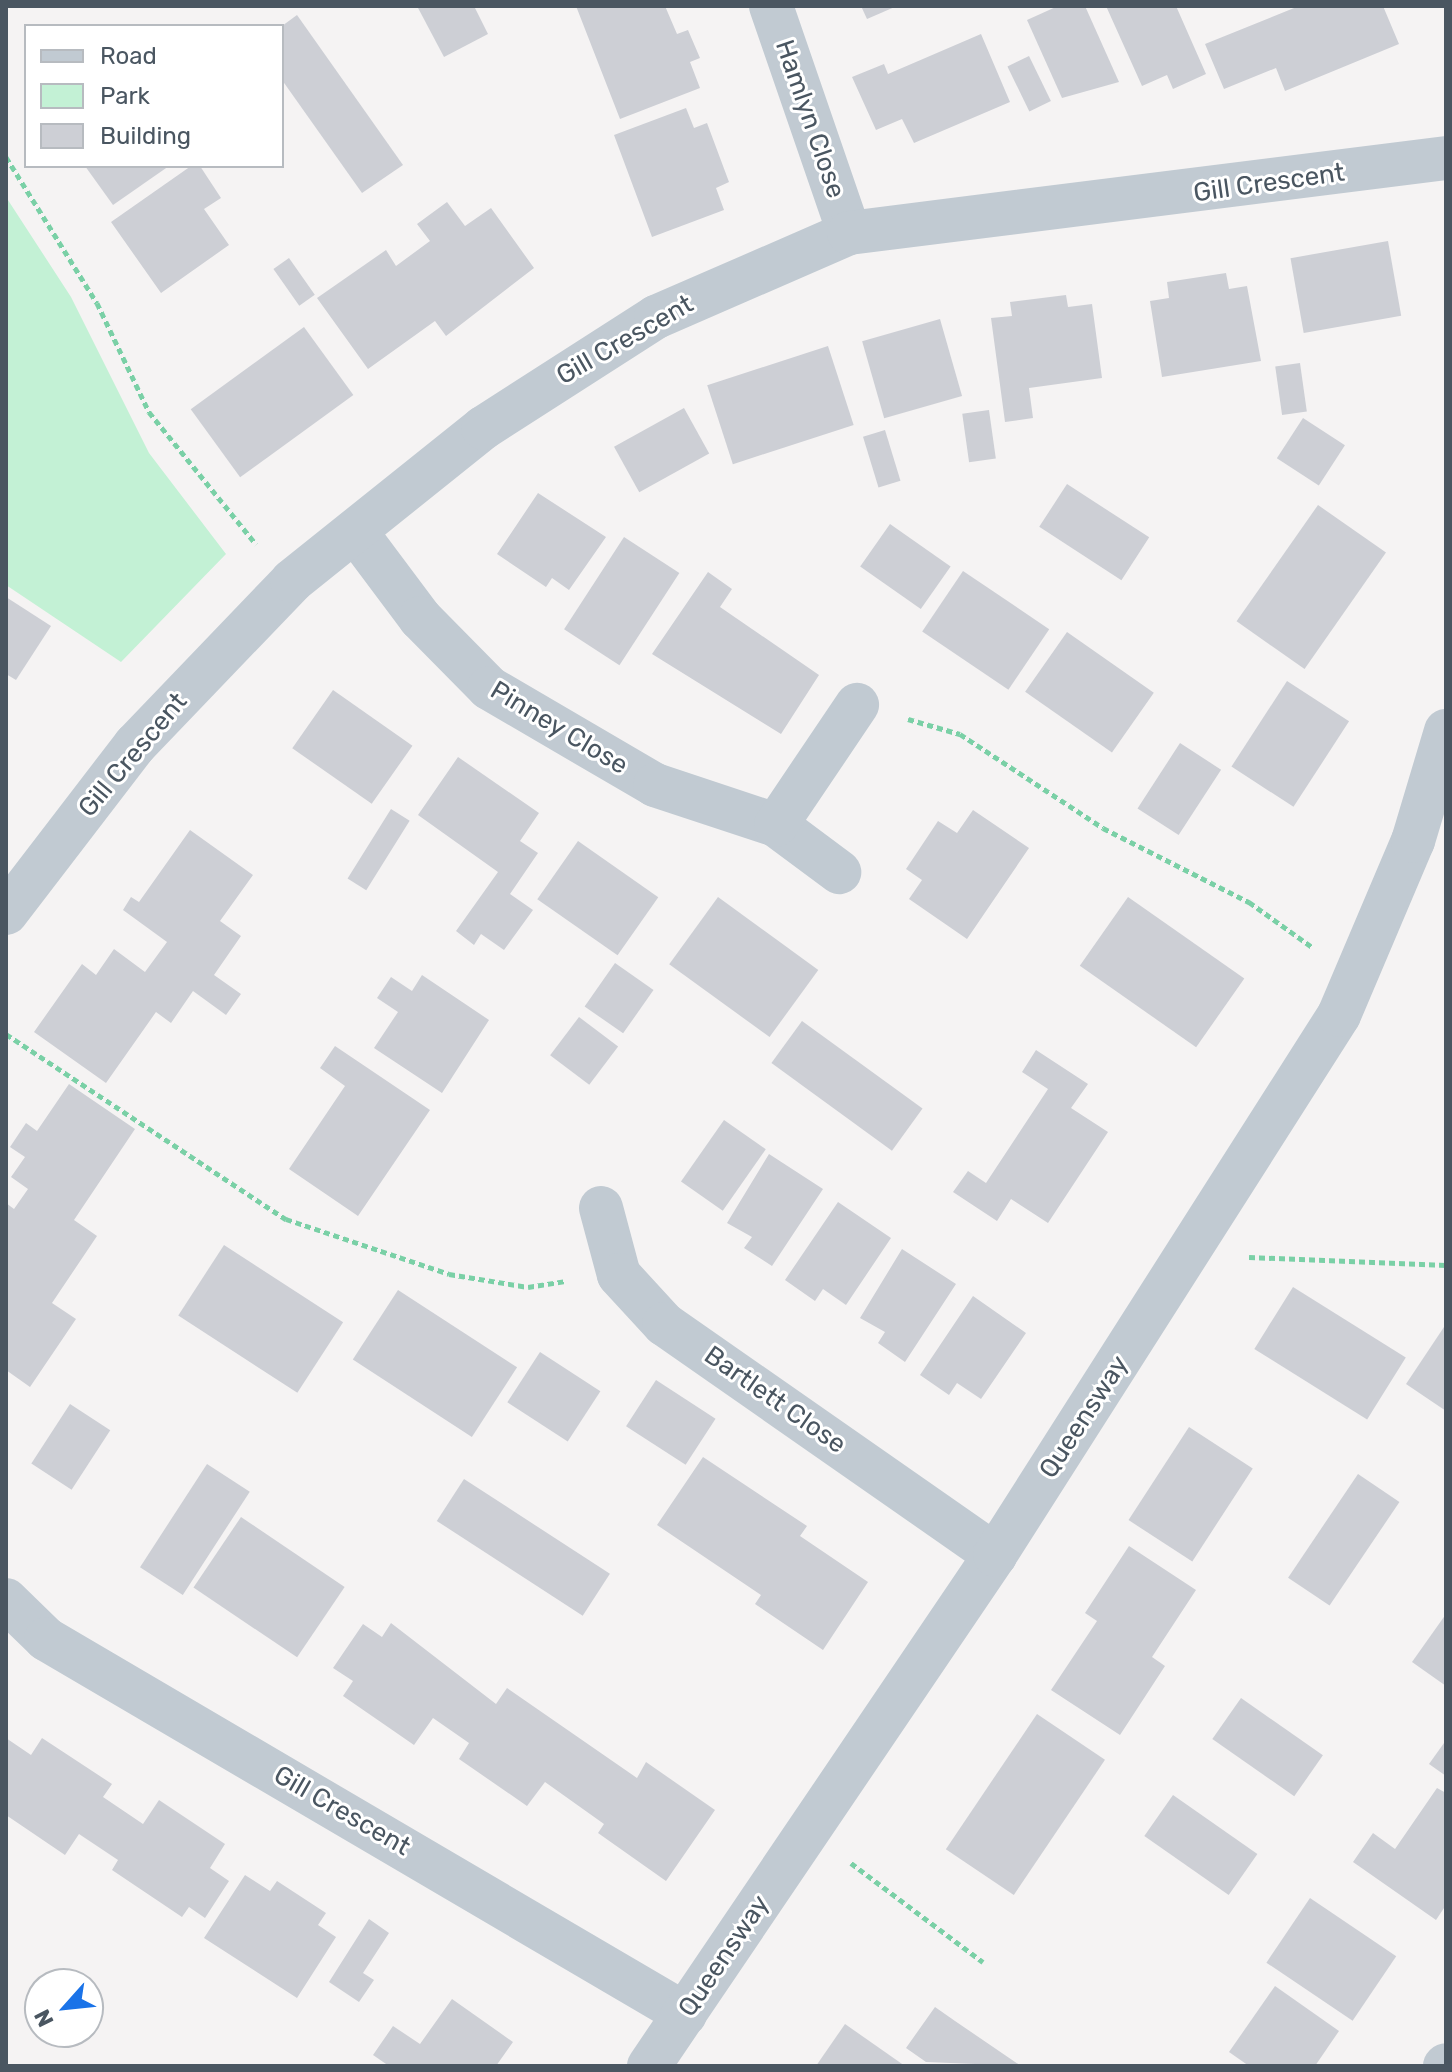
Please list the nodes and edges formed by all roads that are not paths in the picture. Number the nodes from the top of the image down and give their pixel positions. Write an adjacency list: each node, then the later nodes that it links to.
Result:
1 (771, 6): 3 (street, Hamlyn Close)
2 (1446, 158): 3 (street, Gill Crescent)
3 (849, 233): 4 (street, Gill Crescent)
4 (355, 531): 7 (street, Pinney Close); 9 (street, Gill Crescent)
5 (857, 705): 7 (street)
6 (1446, 731): 11 (street, Queensway)
7 (776, 825): 8 (street, Pinney Close)
8 (839, 872)
9 (6, 913)
10 (601, 1208): 11 (street, Bartlett Close)
11 (995, 1555): 13 (street, Queensway)
12 (6, 1600): 13 (street, Gill Crescent)
13 (685, 2014): 14 (street, Queensway)
14 (649, 2066)

